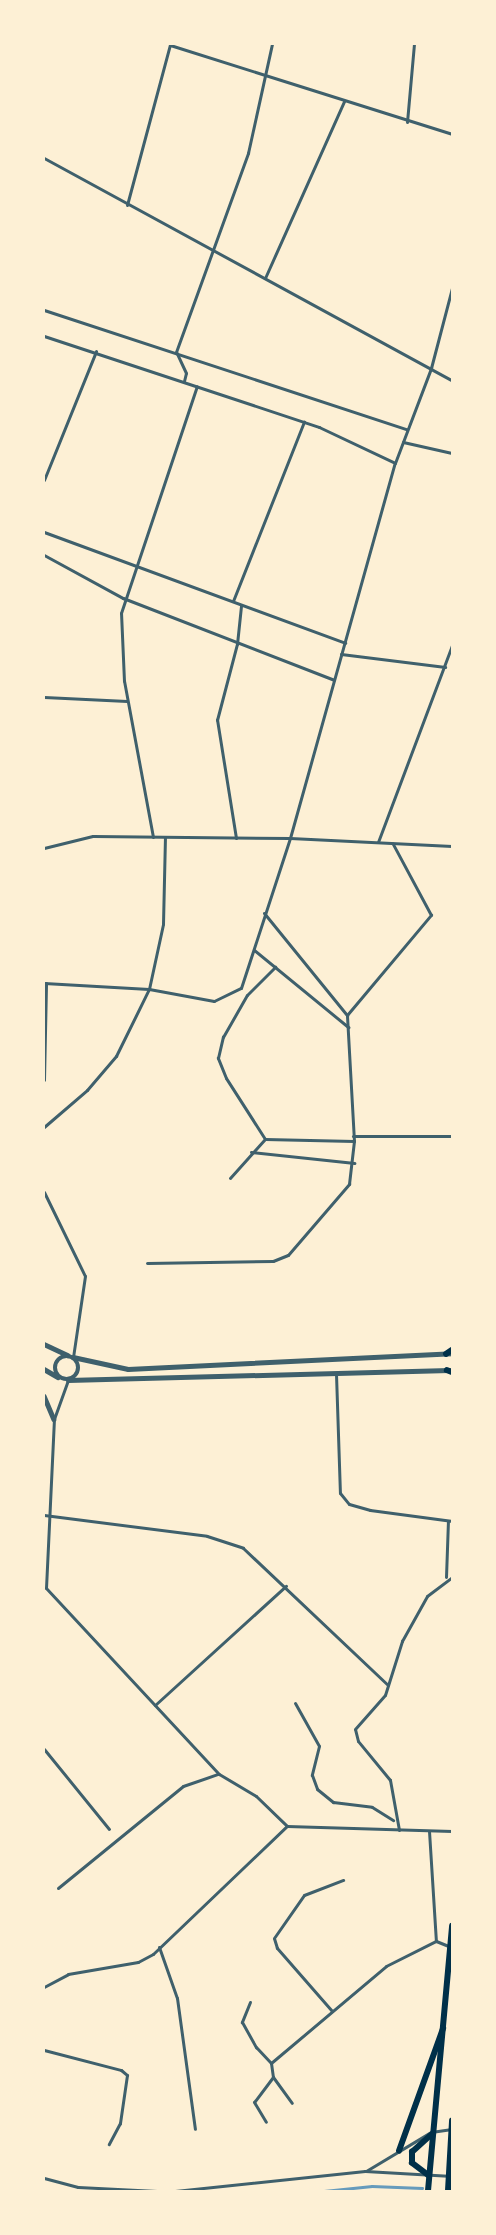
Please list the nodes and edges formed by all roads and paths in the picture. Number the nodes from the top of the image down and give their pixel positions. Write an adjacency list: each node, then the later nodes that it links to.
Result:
1 (170, 44): 4 (street); 9 (street)
2 (272, 44): 4 (street)
3 (414, 44): 6 (street)
4 (268, 75): 5 (street); 10 (street)
5 (344, 101): 6 (street); 11 (street)
6 (408, 122): 7 (street)
7 (452, 134)
8 (44, 158): 9 (street)
9 (127, 205): 10 (street)
10 (210, 249): 11 (street); 16 (street)
11 (265, 278): 17 (street)
12 (452, 288): 17 (street)
13 (44, 310): 16 (street)
14 (44, 336): 15 (street)
15 (96, 351): 19 (street); 26 (street)
16 (176, 352): 19 (street); 22 (street)
17 (431, 368): 18 (street); 22 (street)
18 (452, 380)
19 (184, 381): 20 (street)
20 (197, 386): 21 (street); 29 (street)
21 (304, 422): 25 (street); 31 (street)
22 (407, 429): 23 (street)
23 (403, 442): 24 (street); 25 (street)
24 (452, 453)
25 (395, 463): 33 (street)
26 (44, 480)
27 (44, 532): 29 (street)
28 (44, 555): 30 (street)
29 (136, 566): 30 (street); 31 (street)
30 (123, 598): 34 (street); 40 (street)
31 (233, 602): 32 (street)
32 (241, 605): 33 (street); 34 (street)
33 (344, 643): 36 (street)
34 (237, 644): 38 (street); 43 (street)
35 (452, 645): 37 (street)
36 (342, 654): 37 (street); 38 (street)
37 (445, 667): 45 (street)
38 (334, 680): 44 (street)
39 (44, 697): 40 (street)
40 (127, 701): 41 (street)
41 (153, 837): 42 (street); 48 (street)
42 (165, 837): 43 (street); 53 (street)
43 (236, 838): 44 (street)
44 (290, 838): 45 (street); 49 (street)
45 (378, 842): 46 (street)
46 (393, 843): 47 (street); 54 (street)
47 (452, 846)
48 (44, 848)
49 (264, 913): 50 (street); 54 (street)
50 (254, 950): 51 (street); 53 (street)
51 (275, 967): 55 (street); 60 (street)
52 (45, 983): 53 (street); 56 (street)
53 (149, 989): 57 (street)
54 (347, 1015): 55 (street)
55 (348, 1027): 58 (street)
56 (44, 1080)
57 (44, 1126)
58 (353, 1136): 59 (street); 61 (street)
59 (452, 1136)
60 (265, 1139): 61 (street); 62 (street)
61 (354, 1141): 63 (street)
62 (251, 1152): 63 (street); 64 (street)
63 (354, 1163): 66 (street)
64 (230, 1178)
65 (44, 1192): 69 (street)
66 (147, 1263)
67 (44, 1344): 69 (street)
68 (450, 1352): 69 (street)
69 (71, 1356): 73 (street); 74 (street)
70 (44, 1369): 73 (street)
71 (451, 1370): 72 (street)
72 (336, 1374): 74 (street); 78 (street)
73 (60, 1378): 74 (street)
74 (68, 1380): 76 (street)
75 (44, 1396): 76 (street)
76 (54, 1420): 77 (street)
77 (46, 1515): 81 (street); 82 (street)
78 (450, 1521): 79 (street)
79 (446, 1577): 80 (street); 83 (street)
80 (452, 1577)
81 (286, 1586): 83 (street); 85 (street)
82 (45, 1589): 85 (street)
83 (388, 1685): 88 (street)
84 (295, 1703): 88 (street)
85 (155, 1705): 87 (street)
86 (44, 1749): 90 (street)
87 (219, 1774): 89 (street); 95 (street)
88 (394, 1820): 91 (street)
89 (287, 1826): 91 (street); 98 (street)
90 (109, 1829)
91 (399, 1830): 92 (street)
92 (429, 1831): 93 (street); 97 (street)
93 (452, 1831)
94 (343, 1880): 102 (street)
95 (58, 1888)
96 (452, 1926): 99 (main road)
97 (436, 1942): 99 (street); 102 (street)
98 (159, 1947): 100 (street); 110 (street)
99 (451, 1947): 103 (main road)
100 (44, 1987)
101 (250, 2002): 105 (street)
102 (332, 2010): 105 (street)
103 (446, 2017): 112 (main road); 114 (main road)
104 (44, 2050): 113 (street)
105 (272, 2063): 106 (street)
106 (273, 2077): 107 (street); 109 (street)
107 (292, 2103)
108 (452, 2121): 111 (main road)
109 (266, 2122)
110 (195, 2130)
111 (452, 2130): 112 (street); 117 (main road)
112 (431, 2134): 114 (street); 116 (main road); 116 (main road)
113 (109, 2144)
114 (399, 2151): 115 (street)
115 (365, 2171): 116 (street); 119 (street)
116 (429, 2176): 117 (street); 122 (main road)
117 (451, 2176): 123 (main road)
118 (44, 2178): 120 (street)
119 (214, 2190): 121 (street)
120 (157, 2191)
121 (175, 2191)
122 (428, 2191)
123 (448, 2191)

